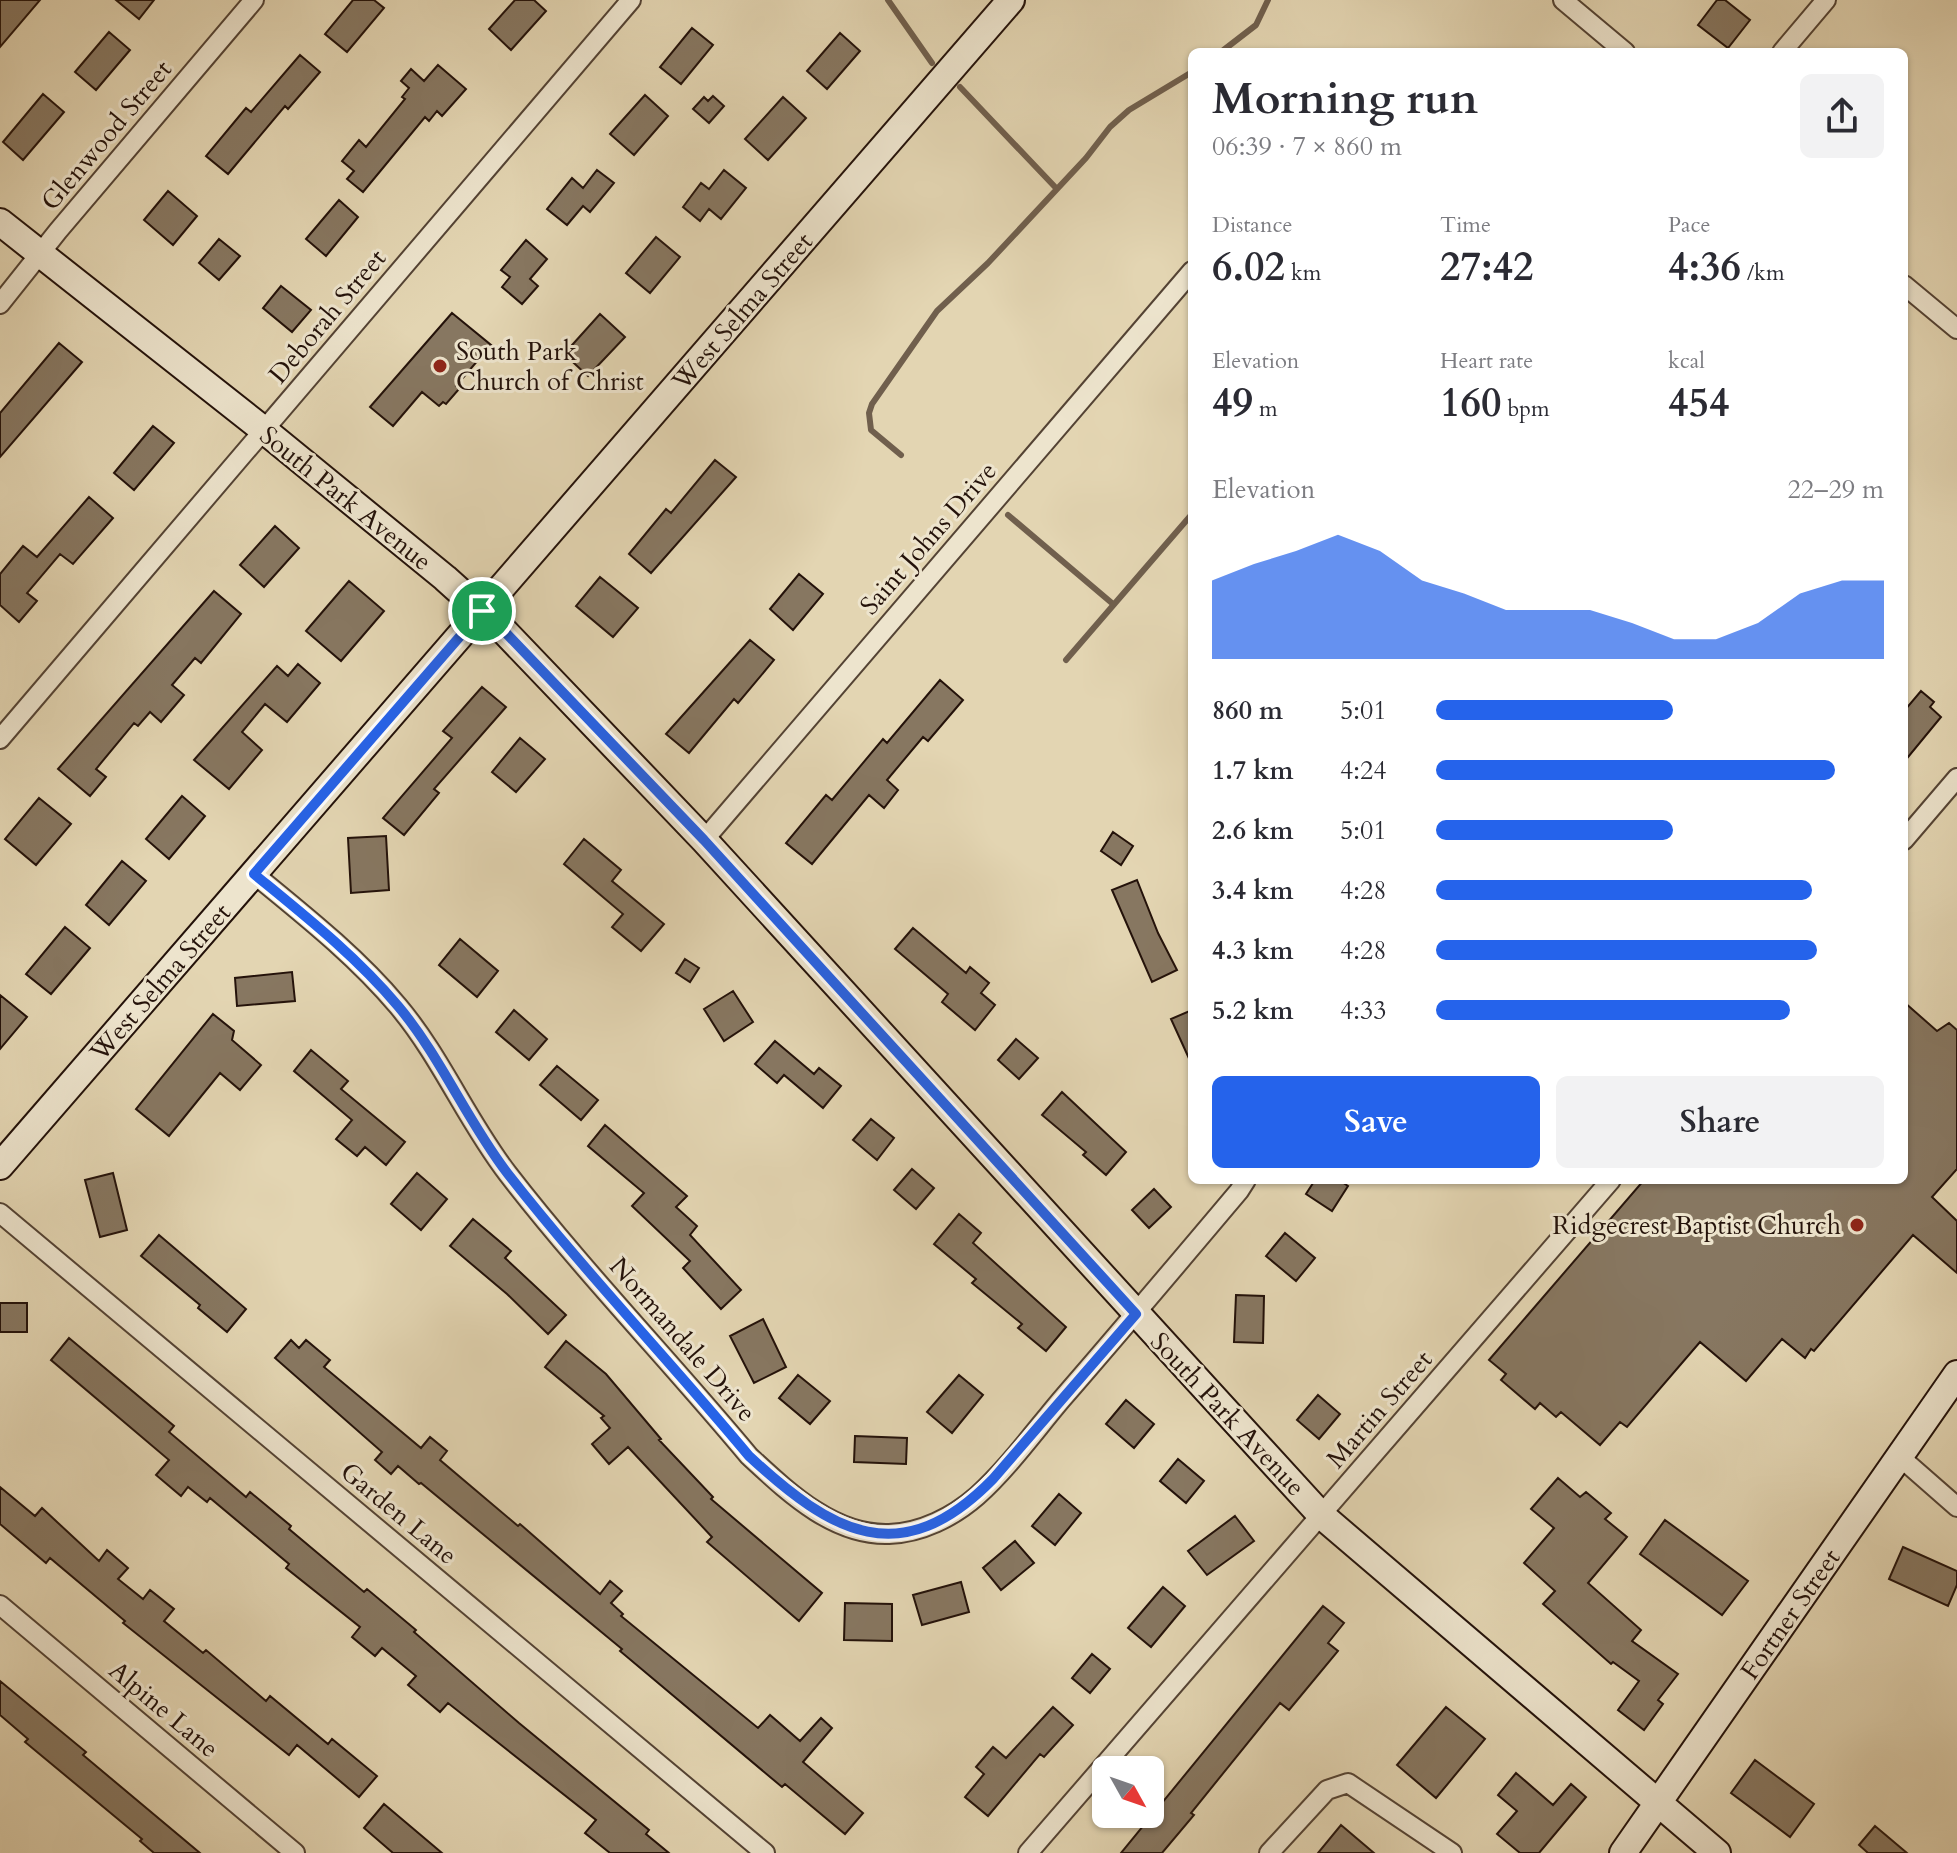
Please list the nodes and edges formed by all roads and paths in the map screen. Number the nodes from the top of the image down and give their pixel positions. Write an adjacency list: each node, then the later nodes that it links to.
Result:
1 (254, 0): 9 (street, Glenwood Street)
2 (631, 0): 14 (street, Deborah Street)
3 (1011, 0): 15 (street, West Selma Street)
4 (1563, 0): 6 (street)
5 (1826, 0): 7 (street)
6 (1620, 48)
7 (1785, 48)
8 (0, 222): 9 (street, South Park Avenue)
9 (41, 254): 12 (street, Glenwood Street); 14 (street, South Park Avenue)
10 (1188, 276): 19 (street, Saint Johns Drive)
11 (1908, 288): 13 (street)
12 (0, 304)
13 (1957, 329)
14 (265, 431): 15 (street, South Park Avenue); 16 (street, Deborah Street)
15 (482, 611): 19 (street, South Park Avenue); 20 (street, West Selma Street)
16 (0, 739)
17 (1957, 778): 18 (street)
18 (1908, 835)
19 (704, 840): 25 (street, South Park Avenue)
20 (254, 874): 21 (street, West Selma Street); 25 (street, Normandale Drive)
21 (0, 1166)
22 (1243, 1184): 25 (street, Normandale Drive)
23 (1608, 1184): 29 (street, Martin Street)
24 (0, 1213): 33 (street, Garden Lane)
25 (1136, 1314): 29 (street, South Park Avenue)
26 (1957, 1374): 27 (street, Fortner Street)
27 (1900, 1457): 28 (street); 31 (street, Fortner Street)
28 (1957, 1507)
29 (1321, 1515): 31 (street, South Park Avenue); 34 (street, Martin Street)
30 (0, 1605): 32 (street, Alpine Lane)
31 (1658, 1801): 37 (street, Fortner Street); 38 (street, South Park Avenue)
32 (295, 1853)
33 (765, 1853)
34 (1028, 1853)
35 (1269, 1853): 36 (street)
36 (1452, 1853)
37 (1623, 1853)
38 (1717, 1853)

